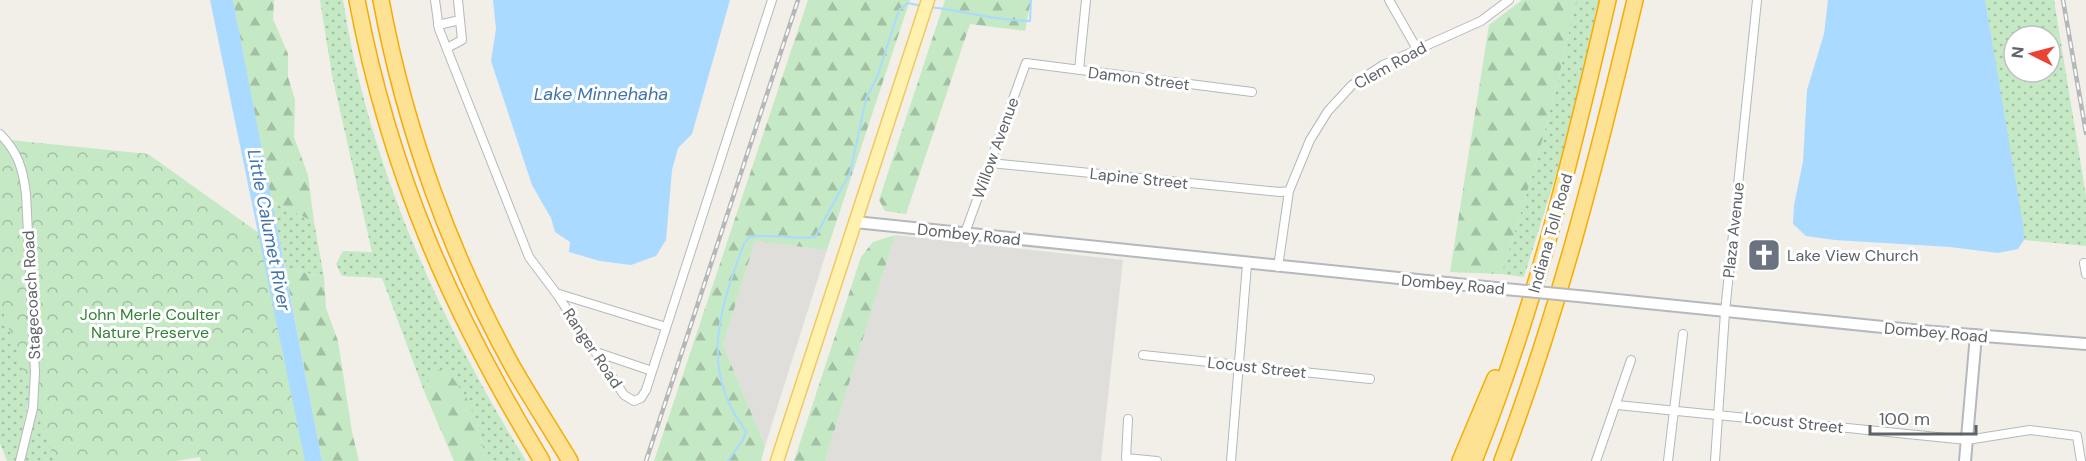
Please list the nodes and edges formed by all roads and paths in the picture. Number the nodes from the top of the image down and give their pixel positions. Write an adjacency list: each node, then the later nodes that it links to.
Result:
1 (357, 0): 49 (highway)
2 (381, 0): 50 (highway)
3 (435, 0): 14 (street, Ranger Road)
4 (458, 0): 13 (street)
5 (772, 0): 33 (street, Ranger Road)
6 (928, 0): 23 (main road)
7 (1086, 0): 18 (street)
8 (1389, 0): 16 (street)
9 (1509, 0): 16 (street, Clem Road)
10 (1608, 0): 25 (highway, Indiana Toll Road)
11 (1635, 0): 32 (highway, Indiana Toll Road)
12 (1757, 0): 31 (street, Plaza Avenue)
13 (460, 20): 14 (street); 15 (street)
14 (438, 25): 15 (street, Ranger Road)
15 (447, 48): 30 (street, Ranger Road)
16 (1417, 49): 22 (street, Clem Road)
17 (1026, 63): 18 (street, Damon Street); 21 (street, Willow Avenue)
18 (1078, 70): 19 (street, Damon Street)
19 (1252, 92)
20 (0, 134): 48 (street, Stagecoach Road)
21 (990, 163): 22 (street, Lapine Street); 24 (street, Willow Avenue)
22 (1289, 191): 28 (street, Clem Road)
23 (855, 222): 24 (street, Dombey Road); 51 (main road)
24 (965, 233): 27 (street, Dombey Road)
25 (1547, 247): 54 (highway); 55 (highway, Indiana Toll Road)
26 (2084, 263): 29 (street)
27 (1247, 264): 28 (street, Dombey Road); 40 (street)
28 (1278, 267): 31 (street, Dombey Road, bridge)
29 (2086, 274)
30 (556, 293): 33 (street); 37 (street, Ranger Road)
31 (1725, 312): 35 (street, Dombey Road); 45 (street, Plaza Avenue)
32 (1554, 314): 56 (highway, Indiana Toll Road); 57 (highway)
33 (666, 327): 41 (street, Ranger Road)
34 (1683, 334): 44 (street)
35 (1976, 335): 36 (street, Dombey Road); 47 (street)
36 (2086, 344)
37 (596, 352): 41 (street); 41 (street, Ranger Road)
38 (1143, 355): 40 (street, Locust Street)
39 (1631, 360): 43 (street)
40 (1238, 366): 42 (street, Locust Street); 53 (street)
41 (652, 371)
42 (1370, 380)
43 (1617, 405): 44 (street, Locust Street); 58 (street)
44 (1674, 410): 45 (street, Locust Street); 59 (street)
45 (1719, 414): 47 (street, Locust Street); 60 (street, Plaza Avenue)
46 (1128, 419): 52 (street)
47 (1967, 440): 61 (street); 62 (street, Locust Street)
48 (20, 461)
49 (542, 461)
50 (570, 461)
51 (777, 461)
52 (1157, 461)
53 (1231, 461)
54 (1460, 461)
55 (1474, 461)
56 (1502, 461)
57 (1512, 461)
58 (1596, 461)
59 (1668, 461)
60 (1715, 461)
61 (1965, 461)
62 (2081, 461)

